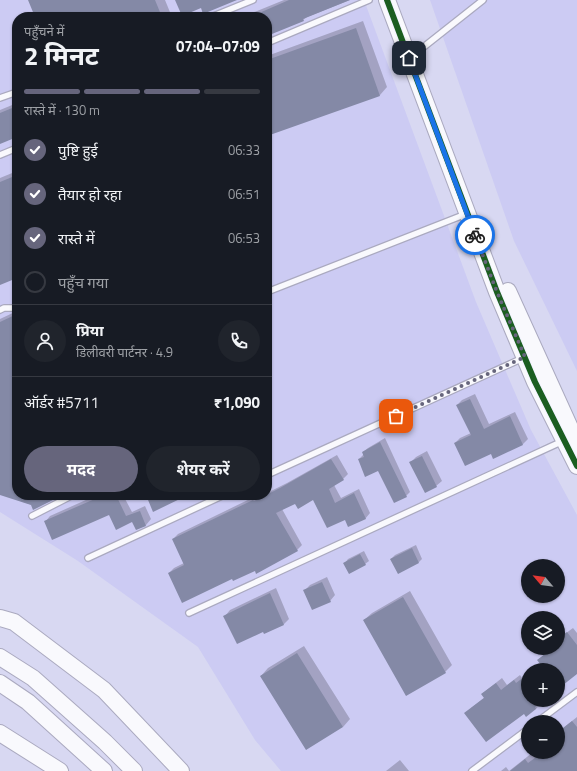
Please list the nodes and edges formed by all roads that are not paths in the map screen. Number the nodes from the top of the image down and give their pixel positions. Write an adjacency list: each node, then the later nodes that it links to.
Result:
1 (253, 0): 6 (lane)
2 (369, 0): 7 (lane)
3 (387, 0): 8 (street)
4 (398, 0): 8 (street)
5 (483, 0): 8 (lane)
6 (223, 12)
7 (272, 41)
8 (413, 55): 13 (street); 18 (street)
9 (12, 94): 10 (lane)
10 (0, 98)
11 (12, 150): 12 (lane)
12 (0, 155)
13 (467, 213): 14 (lane); 17 (street)
14 (272, 290)
15 (12, 308): 16 (lane)
16 (0, 310)
17 (525, 357): 18 (street); 21 (lane)
18 (548, 392): 19 (street)
19 (570, 442): 20 (street); 26 (lane)
20 (577, 466)
21 (272, 473)
22 (63, 500): 24 (lane)
23 (213, 500): 25 (lane)
24 (32, 516)
25 (88, 558)
26 (189, 613)
27 (0, 618): 37 (street)
28 (0, 657): 36 (street)
29 (0, 683): 35 (street)
30 (577, 692): 31 (lane)
31 (546, 715)
32 (0, 733): 34 (street)
33 (521, 734): 38 (lane)
34 (60, 771)
35 (104, 771)
36 (134, 771)
37 (181, 771)
38 (472, 771)

